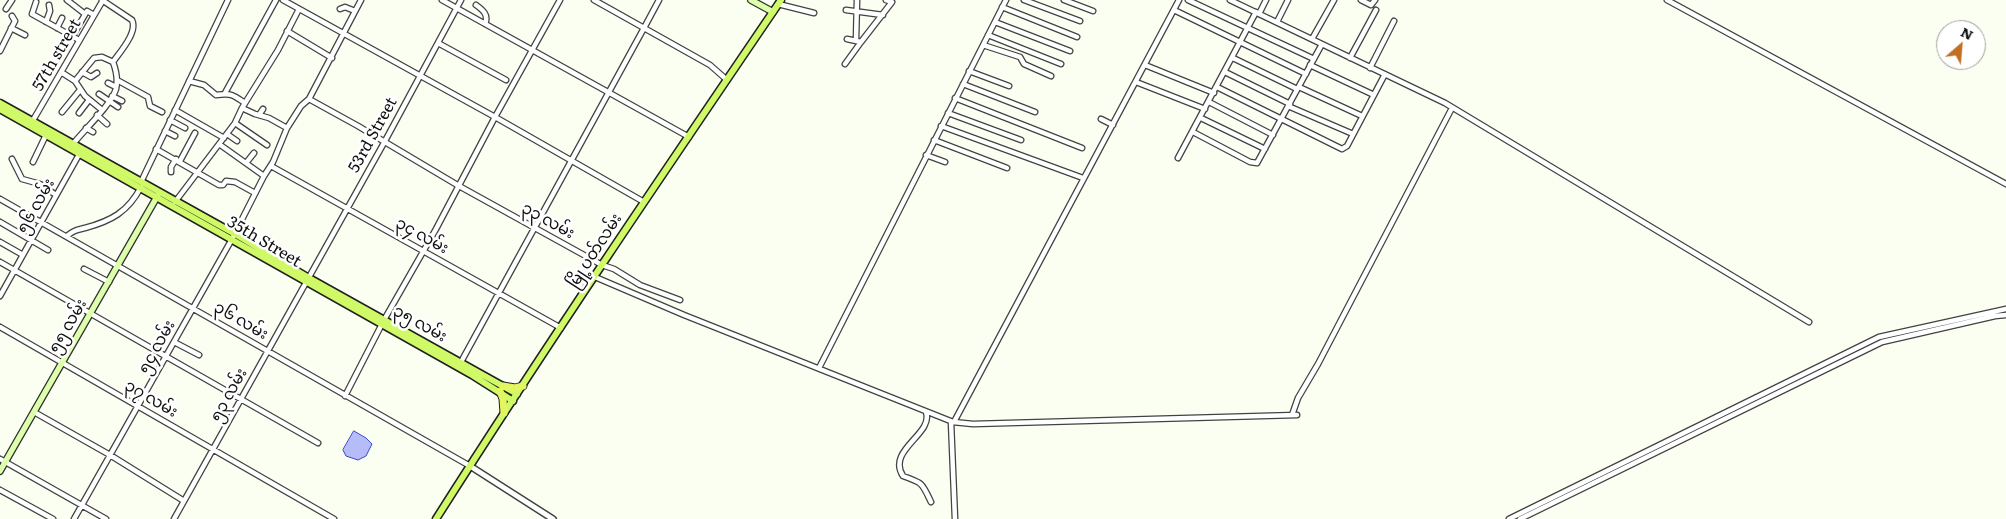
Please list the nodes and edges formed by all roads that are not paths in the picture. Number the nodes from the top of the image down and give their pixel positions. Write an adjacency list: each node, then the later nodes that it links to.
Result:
1 (12, 0): 39 (street)
2 (67, 0): 49 (street)
3 (103, 0): 50 (street, 57th street); 85 (street)
4 (228, 0): 104 (street)
5 (276, 0): 113 (street)
6 (283, 0): 37 (street)
7 (360, 0): 43 (street, ၅၄ လမ်း)
8 (442, 0): 36 (street)
9 (461, 0): 36 (street, 53rd Street)
10 (560, 0): 79 (street)
11 (594, 0): 62 (street)
12 (659, 0): 62 (street)
13 (751, 0): 45 (main road)
14 (858, 0): 46 (street)
15 (886, 0): 29 (street)
16 (1006, 0): 35 (street)
17 (1024, 0): 54 (street)
18 (1064, 0): 44 (street)
19 (1179, 0): 41 (street)
20 (1188, 0): 63 (street)
21 (1230, 0): 34 (street)
22 (1246, 0): 34 (street)
23 (1266, 0): 48 (street)
24 (1288, 0): 58 (street)
25 (1334, 0): 71 (street)
26 (1361, 0): 27 (street)
27 (1375, 0)
28 (1667, 0): 191 (street)
29 (892, 1): 51 (street)
30 (36, 2): 56 (street)
31 (780, 2): 45 (main road, မြို့ပတ်လမ်း); 47 (street)
32 (476, 4): 59 (street)
33 (49, 5): 56 (street)
34 (1243, 6): 48 (street)
35 (1002, 7): 57 (street); 69 (street)
36 (456, 8): 59 (street); 75 (street, 53rd Street)
37 (298, 9): 64 (street); 65 (street)
38 (340, 9): 43 (street)
39 (6, 10)
40 (846, 10): 46 (street)
41 (1174, 10): 74 (street); 88 (street)
42 (1376, 10): 83 (street)
43 (355, 11): 65 (street, ၅၄ လမ်း)
44 (1093, 11)
45 (773, 12): 102 (main road, မြို့ပတ်လမ်း)
46 (856, 12): 51 (street); 73 (street)
47 (814, 13)
48 (1258, 13): 58 (street); 63 (street)
49 (85, 14): 50 (street); 68 (street)
50 (94, 15): 72 (street, 57th street)
51 (883, 15): 73 (street)
52 (12, 16): 60 (street)
53 (62, 18): 61 (street)
54 (1080, 21)
55 (1394, 21): 90 (street)
56 (46, 22): 61 (street)
57 (995, 22): 67 (street); 80 (street)
58 (1277, 22): 71 (street)
59 (485, 24): 79 (street)
60 (12, 28): 66 (street); 78 (street)
61 (57, 28): 68 (street)
62 (644, 28): 102 (street); 114 (street)
63 (1248, 28): 74 (street); 84 (street)
64 (287, 31): 81 (street); 125 (street)
65 (344, 34): 81 (street, ၅၄ လမ်း); 98 (street)
66 (25, 35)
67 (988, 35): 77 (street); 87 (street)
68 (72, 37): 72 (street)
69 (1077, 37)
70 (846, 39): 73 (street)
71 (1312, 39): 76 (street)
72 (79, 40): 92 (street, 57th street)
73 (859, 41): 86 (street)
74 (1240, 42): 82 (street); 96 (street)
75 (438, 43): 98 (street, 53rd Street); 101 (street)
76 (1322, 44): 83 (street); 84 (street)
77 (983, 45): 91 (street); 99 (street)
78 (0, 51)
79 (533, 51): 114 (street); 142 (street)
80 (1070, 51)
81 (332, 58): 120 (street, ၅၄ လမ်း)
82 (1232, 58): 95 (street); 111 (street)
83 (1350, 58): 90 (street)
84 (1314, 59): 89 (street)
85 (113, 62): 93 (street); 100 (street)
86 (845, 64)
87 (1061, 64)
88 (1144, 65): 105 (street); 115 (street)
89 (1310, 65): 96 (street); 117 (street)
90 (1370, 68): 97 (street)
91 (969, 71): 107 (street); 108 (street)
92 (61, 72): 103 (street); 148 (street, 57th street)
93 (82, 72): 94 (street); 103 (street)
94 (97, 72)
95 (1225, 72): 110 (street); 126 (street)
96 (1306, 74): 111 (street)
97 (1384, 74): 117 (street); 129 (street)
98 (421, 75): 142 (street); 168 (street, 53rd Street)
99 (1051, 76)
100 (117, 80): 109 (street); 135 (street)
101 (506, 80)
102 (727, 80): 164 (main road, မြို့ပတ်လမ်း)
103 (75, 81): 112 (street)
104 (189, 81): 113 (street); 132 (street)
105 (1136, 82): 133 (street); 150 (street)
106 (108, 83): 109 (street)
107 (963, 84): 119 (street); 137 (street)
108 (1009, 86)
109 (116, 87): 118 (street)
110 (1217, 88): 115 (street); 146 (street)
111 (1298, 88): 126 (street); 141 (street)
112 (80, 90): 121 (street); 134 (street)
113 (225, 92): 125 (street)
114 (607, 92): 164 (street); 181 (street)
115 (1214, 93): 124 (street)
116 (99, 94): 122 (street)
117 (1374, 95): 141 (street)
118 (112, 96): 122 (street); 123 (street)
119 (955, 98): 136 (street); 172 (street)
120 (309, 99): 154 (street, ၅၄ လမ်း); 168 (street, ၃၃ လမ်း)
121 (89, 100): 131 (street); 138 (street)
122 (109, 101): 128 (street); 131 (street)
123 (122, 101)
124 (1209, 102): 133 (street); 161 (street)
125 (243, 105): 140 (street); 147 (street)
126 (1289, 105): 146 (street); 159 (street)
127 (1, 107): 148 (main road, 35th Street)
128 (118, 107)
129 (1452, 108): 227 (street); 248 (street)
130 (263, 109): 140 (street)
131 (102, 110): 139 (street)
132 (175, 110): 145 (street); 163 (street)
133 (1205, 110): 144 (street)
134 (62, 112)
135 (162, 112)
136 (948, 112): 151 (street); 166 (street)
137 (1035, 112)
138 (80, 114)
139 (97, 115): 149 (street); 152 (street)
140 (259, 115): 154 (street)
141 (1362, 116): 159 (street)
142 (495, 117): 181 (street); 193 (street)
143 (1102, 118): 150 (street)
144 (1201, 118): 157 (street); 174 (street)
145 (170, 120): 153 (street); 155 (street)
146 (1281, 120): 159 (street); 161 (street)
147 (235, 123): 163 (street); 171 (street)
148 (32, 124): 160 (main road, 35th Street); 169 (main road, 35th Street)
149 (107, 124)
150 (1113, 125): 190 (street)
151 (941, 126): 165 (street); 190 (street)
152 (86, 128): 156 (street); 169 (street)
153 (185, 128)
154 (287, 128): 185 (street, ၅၄ လမ်း)
155 (165, 131): 162 (street); 173 (street)
156 (93, 132)
157 (1193, 132): 174 (street); 178 (street)
158 (195, 133): 180 (street)
159 (1353, 134)
160 (46, 135): 175 (main road, 35th Street); 182 (street)
161 (1273, 135): 174 (street)
162 (175, 136)
163 (225, 136): 167 (street); 170 (street)
164 (689, 137): 198 (main road, မြို့ပတ်လမ်း)
165 (934, 140): 177 (street); 186 (street)
166 (1021, 140)
167 (237, 141)
168 (384, 141): 193 (street, ၃၃ လမ်း); 200 (street, 53rd Street)
169 (73, 144): 175 (main road, 35th Street)
170 (219, 144): 183 (street); 187 (street)
171 (267, 144)
172 (1082, 148)
173 (156, 149): 180 (street); 192 (street)
174 (1265, 149)
175 (81, 152): 192 (main road, 35th Street); 196 (street, ၅၆ လမ်း)
176 (254, 153): 183 (street)
177 (926, 155): 184 (street); 236 (street)
178 (1178, 158)
179 (12, 159): 196 (street)
180 (178, 160): 187 (street); 188 (street)
181 (570, 161): 198 (street); 203 (street)
182 (33, 162)
183 (246, 162): 189 (street)
184 (945, 162)
185 (271, 166): 189 (street, ၅၄ လမ်း); 200 (street, ၃၄ လမ်း)
186 (1008, 168)
187 (198, 171): 194 (street); 199 (street)
188 (171, 172)
189 (264, 176): 194 (street, ၅၄ လမ်း)
190 (1084, 178): 248 (street)
191 (2006, 184)
192 (141, 185): 195 (main road, 35th Street); 204 (street)
193 (459, 186): 203 (street, ၃၃ လမ်း); 209 (street)
194 (255, 193): 205 (street, ၅၄ လမ်း)
195 (158, 194): 199 (main road, 35th Street); 212 (main road, ၅၅ လမ်း)
196 (56, 195): 202 (street, ၅၆ လမ်း)
197 (0, 199): 202 (street, ၃၆ လမ်း)
198 (644, 202): 213 (main road, မြို့ပတ်လမ်း)
199 (174, 203): 205 (main road, 35th Street)
200 (347, 208): 209 (street, ၃၄ လမ်း); 217 (street, 53rd Street)
201 (0, 222): 206 (street)
202 (41, 222): 204 (street, ၃၆ လမ်း); 206 (street, ၅၆ လမ်း)
203 (534, 227): 213 (street, ၃၃ လမ်း); 219 (street)
204 (67, 236): 212 (street, ၃၆ လမ်း)
205 (233, 236): 217 (main road, 35th Street); 222 (street, ၅၄ လမ်း)
206 (31, 240): 208 (street); 210 (street, ၅၆ လမ်း)
207 (0, 242): 210 (street)
208 (48, 250)
209 (423, 252): 219 (street, ၃၄ လမ်း); 226 (street)
210 (23, 255): 215 (street, ၅၆ လမ်း)
211 (0, 262): 215 (street)
212 (118, 265): 218 (main road, ၅၅ လမ်း); 222 (street, ၃၆ လမ်း)
213 (602, 265): 216 (main road, မြို့ပတ်လမ်း); 221 (street, ၃၃ လမ်း)
214 (84, 269): 218 (street)
215 (14, 270): 220 (street, ၅၆ လမ်း); 224 (street)
216 (595, 276): 229 (main road, မြို့ပတ်လမ်း); 236 (street)
217 (308, 280): 226 (main road, ၃၅ လမ်း); 231 (street, ၅၃ လမ်း)
218 (109, 282): 224 (main road, ၅၅ လမ်း)
219 (499, 294): 229 (street, ၃၄ လမ်း); 235 (street)
220 (0, 296)
221 (680, 300)
222 (193, 308): 230 (street, ၅၄ လမ်း); 231 (street, ၃၆ လမ်း)
223 (2006, 309): 267 (street)
224 (90, 314): 233 (street); 234 (main road, ၅၅ လမ်း)
225 (2006, 315): 268 (street)
226 (383, 322): 235 (main road, ၃၅ လမ်း); 237 (main road); 241 (street)
227 (1809, 322)
228 (0, 327): 234 (street, ၃၇ လမ်း)
229 (561, 328): 238 (main road, မြို့ပတ်လမ်း)
230 (174, 342): 232 (street); 233 (street, ၅၄ လမ်း)
231 (268, 351): 241 (street, ၃၆ လမ်း); 242 (street, ၅၃ လမ်း)
232 (199, 355)
233 (165, 357): 242 (street); 244 (street, ၅၄ လမ်း)
234 (63, 362): 244 (street, ၃၇ လမ်း); 245 (main road, ၅၅ လမ်း)
235 (461, 362): 237 (main road, ၃၅ လမ်း)
236 (819, 368): 246 (street)
237 (474, 372): 239 (main road)
238 (523, 386): 239 (highway); 240 (main road, မြို့ပတ်လမ်း)
239 (501, 388): 240 (main road); 243 (main road); 247 (highway)
240 (517, 394): 243 (main road, မြို့ပတ်လမ်း)
241 (345, 396): 253 (street, ၃၆ လမ်း)
242 (241, 400): 249 (street); 250 (street, ၅၃ လမ်း)
243 (513, 401): 247 (main road, မြို့ပတ်လမ်း)
244 (138, 405): 250 (street, ၃၇ လမ်း); 251 (street, ၅၄ လမ်း)
245 (34, 412): 251 (street); 252 (main road, ၅၅ လမ်း)
246 (926, 412): 248 (street); 257 (street)
247 (504, 413): 253 (main road, မြို့ပတ်လမ်း)
248 (953, 422): 266 (street)
249 (318, 443)
250 (213, 449): 256 (street, ၅၃ လမ်း); 263 (street, ၃၇ လမ်း)
251 (110, 455): 256 (street); 258 (street, ၅၄ လမ်း)
252 (3, 460): 254 (main road, ၅၅ လမ်း); 258 (street)
253 (470, 466): 264 (main road, မြို့ပတ်လမ်း); 265 (street)
254 (0, 471)
255 (0, 490): 259 (street)
256 (184, 501): 262 (street, ၅၃ လမ်း)
257 (931, 502)
258 (82, 505): 260 (street, ၅၄ လမ်း); 261 (street)
259 (53, 519)
260 (74, 519)
261 (106, 519)
262 (174, 519)
263 (334, 519)
264 (436, 519)
265 (553, 519)
266 (955, 519)
267 (1509, 519)
268 (1520, 519)

